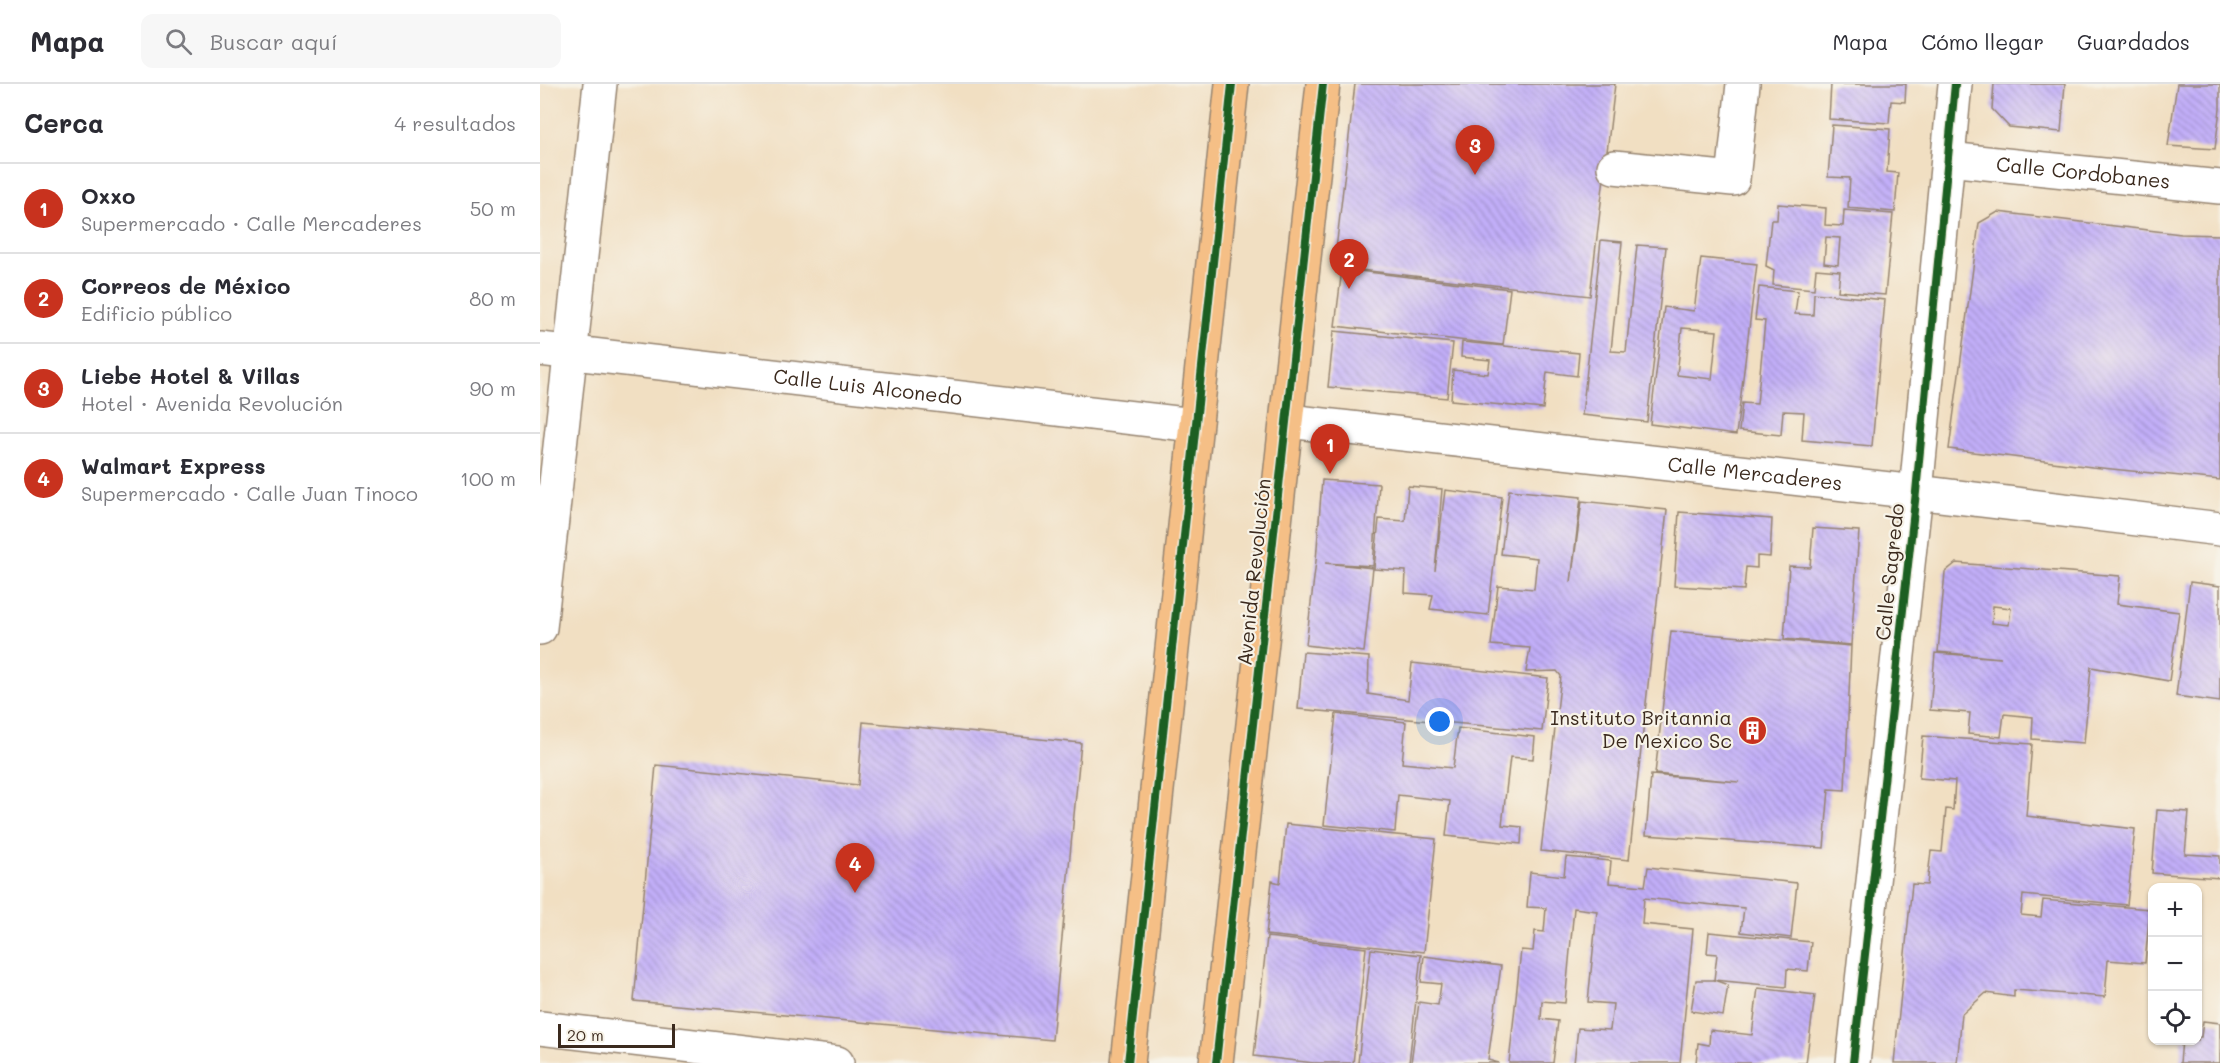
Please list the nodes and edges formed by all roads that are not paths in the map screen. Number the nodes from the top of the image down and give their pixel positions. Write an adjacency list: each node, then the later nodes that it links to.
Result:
1 (600, 84): 9 (street)
2 (1232, 84): 11 (main road)
3 (1323, 84): 10 (main road, Avenida Revolución)
4 (1743, 84): 7 (street)
5 (1955, 84): 6 (street, Calle Sagredo)
6 (1948, 159): 8 (street, Calle Cordobanes); 12 (street, Calle Sagredo)
7 (1614, 167)
8 (2220, 187)
9 (555, 350): 11 (street, Calle Luis Alconedo); 14 (street)
10 (1288, 421): 12 (street, Calle Mercaderes); 18 (main road, Avenida Revolución)
11 (1194, 425): 17 (main road)
12 (1916, 492): 13 (street, Calle Mercaderes); 19 (street, Calle Sagredo)
13 (2220, 529)
14 (540, 628)
15 (540, 1028): 16 (street)
16 (837, 1063)
17 (1128, 1063)
18 (1216, 1063)
19 (1853, 1063)

